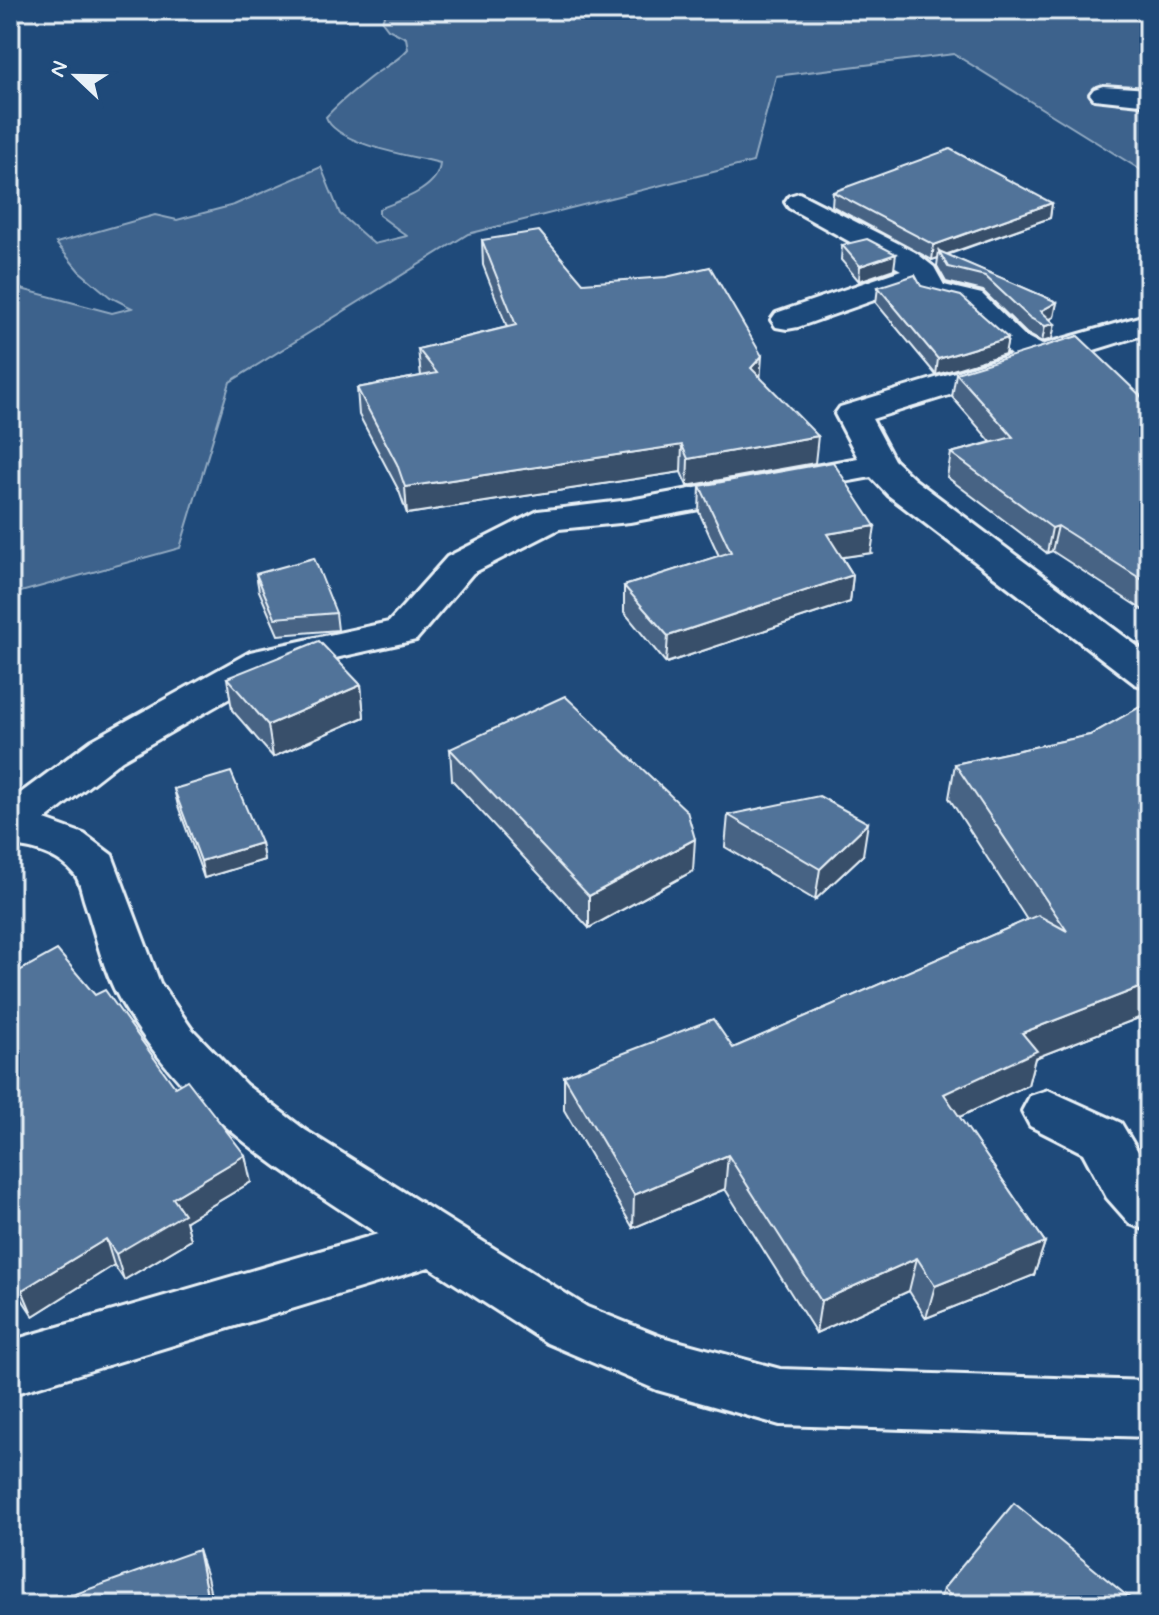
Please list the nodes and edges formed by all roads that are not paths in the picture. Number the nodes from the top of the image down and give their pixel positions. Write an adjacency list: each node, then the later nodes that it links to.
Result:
1 (1103, 94): 2 (street)
2 (1149, 97)
3 (799, 202): 4 (street)
4 (923, 273): 5 (street); 7 (street)
5 (787, 320)
6 (1149, 323): 7 (street)
7 (1041, 358): 8 (street)
8 (879, 465): 9 (street); 10 (street)
9 (1149, 675)
10 (10, 827): 13 (street)
11 (1048, 1111): 12 (street)
12 (1149, 1208)
13 (435, 1241): 14 (street); 15 (street)
14 (10, 1368)
15 (1149, 1409)

